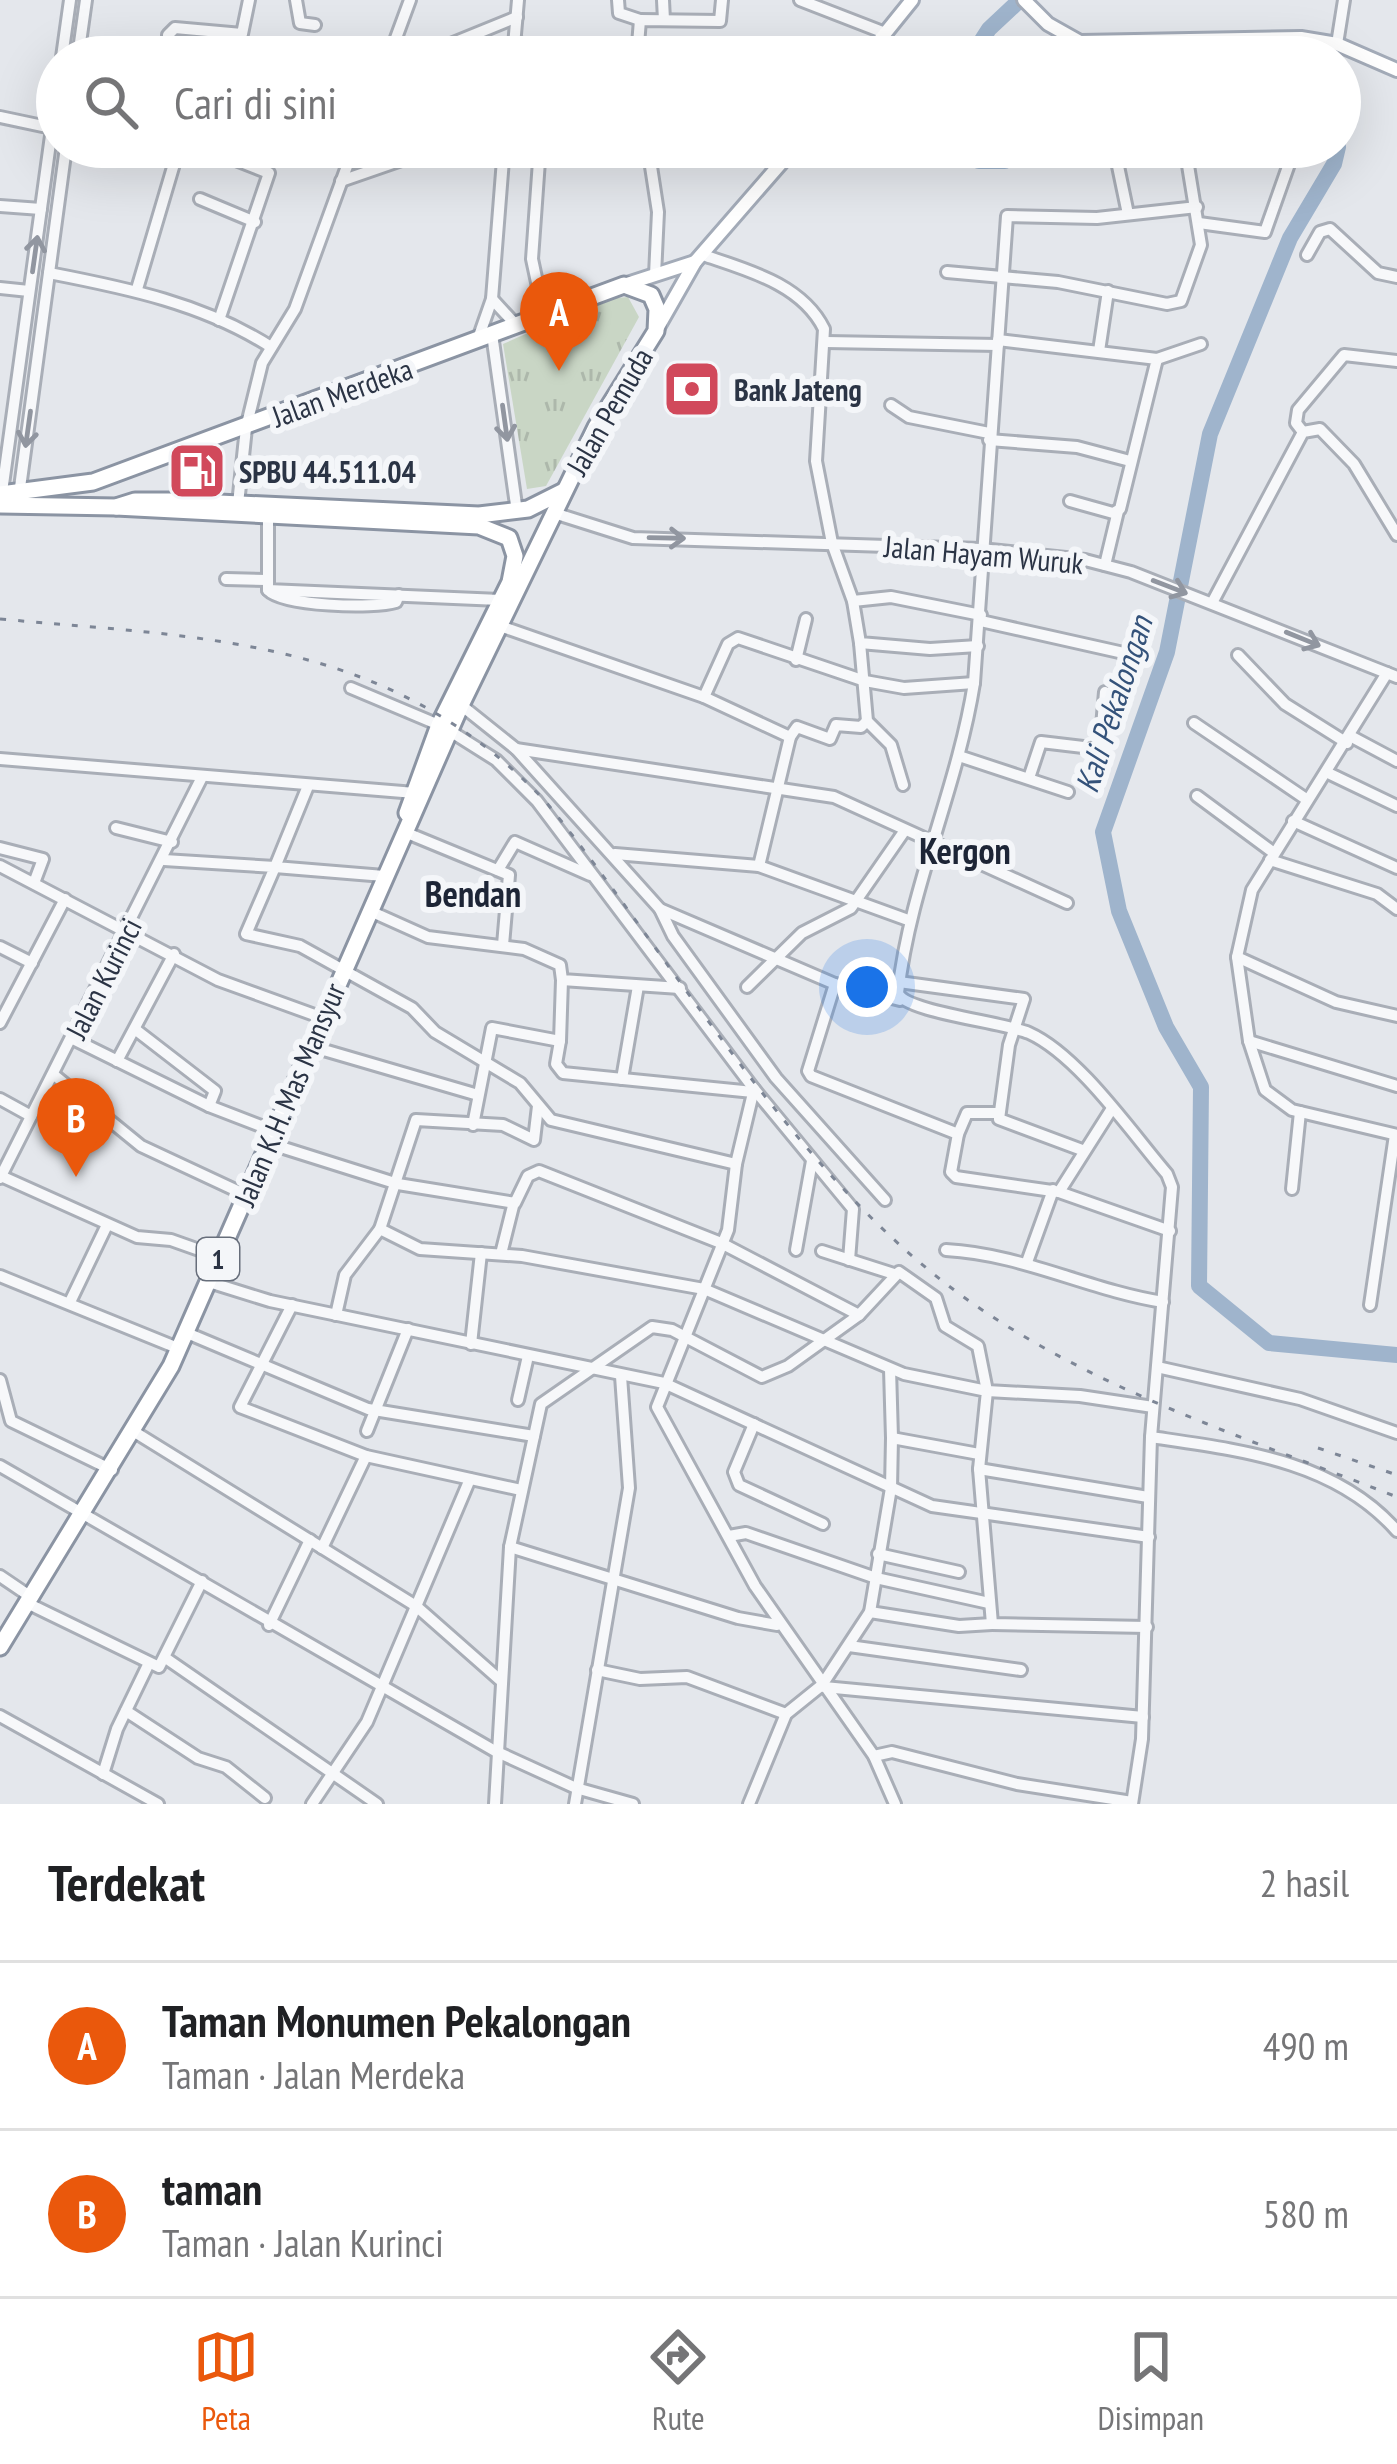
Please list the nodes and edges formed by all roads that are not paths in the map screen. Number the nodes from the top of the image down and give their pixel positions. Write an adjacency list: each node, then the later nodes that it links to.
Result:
1 (70, 0): 19 (street)
2 (86, 0): 20 (street)
3 (249, 0): 21 (street)
4 (296, 0): 17 (street)
5 (410, 0): 22 (street)
6 (518, 0): 14 (street)
7 (618, 0): 15 (street)
8 (663, 0): 16 (street)
9 (722, 0): 16 (street)
10 (800, 0): 18 (street)
11 (912, 0): 18 (main road)
12 (1024, 0): 27 (main road)
13 (1344, 0): 28 (street)
14 (517, 17): 23 (street); 24 (street)
15 (640, 20): 16 (street); 25 (street)
16 (664, 20)
17 (315, 26)
18 (885, 33): 26 (main road)
19 (65, 36)
20 (81, 36)
21 (173, 36)
22 (397, 36)
23 (471, 36)
24 (515, 36)
25 (637, 36)
26 (883, 36)
27 (1066, 36)
28 (1338, 36)
29 (1361, 54): 30 (main road)
30 (1397, 70)
31 (0, 117): 32 (street)
32 (36, 125)
33 (47, 168): 50 (street)
34 (63, 168): 57 (street)
35 (172, 168): 63 (street)
36 (262, 168): 52 (street)
37 (346, 168): 46 (street)
38 (375, 168): 46 (street)
39 (502, 168): 66 (street)
40 (538, 168): 67 (street)
41 (652, 168): 58 (street)
42 (777, 168): 55 (main road)
43 (1118, 168): 51 (street)
44 (1189, 168): 49 (street)
45 (1288, 168): 53 (street)
46 (341, 181): 75 (street)
47 (200, 199): 52 (street)
48 (0, 206): 50 (street)
49 (1197, 207): 51 (street); 53 (street)
50 (41, 209): 65 (street, one-way to 50)
51 (1128, 214): 59 (street)
52 (255, 222): 68 (street)
53 (1199, 223): 64 (street)
54 (1307, 255): 60 (street)
55 (699, 258): 58 (main road); 70 (main road); 72 (street)
56 (947, 272): 59 (street)
57 (49, 273): 63 (street); 90 (street, one-way to 90)
58 (655, 275): 61 (main road)
59 (1002, 276): 64 (street); 73 (street)
60 (1397, 277)
61 (624, 285): 67 (highway, Jalan Merdeka / 1); 70 (highway)
62 (0, 288): 65 (street)
63 (137, 290): 68 (street)
64 (1108, 290): 76 (street)
65 (29, 291): 80 (street)
66 (492, 299): 69 (street); 71 (street)
67 (544, 314): 69 (highway, Jalan Merdeka / 1)
68 (219, 320): 75 (street)
69 (516, 325): 71 (highway, Jalan Merdeka / 1)
70 (656, 331): 87 (highway, Jalan Pemuda / 1)
71 (485, 337): 82 (highway, Jalan Merdeka / 1); 94 (street, one-way to 94)
72 (826, 342): 73 (street); 99 (street)
73 (998, 343): 76 (street); 84 (street)
74 (1201, 344): 77 (street)
75 (272, 347): 82 (street)
76 (1100, 351): 77 (street)
77 (1157, 359): 85 (street)
78 (1397, 361): 83 (street)
79 (0, 366): 80 (street)
80 (19, 368): 88 (street)
81 (891, 405): 84 (street)
82 (246, 428): 86 (highway, Jalan Merdeka / 1); 91 (street)
83 (1303, 432): 98 (street); 106 (street)
84 (989, 436): 85 (street); 100 (street)
85 (1130, 461): 93 (street)
86 (106, 477): 90 (highway, Jalan Merdeka / 1); 92 (highway)
87 (564, 491): 94 (highway, 1); 95 (highway, Jalan K.H. Mas Mansyur / 1)
88 (1, 494): 90 (highway, 1)
89 (1070, 501): 93 (street)
90 (9, 502): 92 (highway, 1)
91 (238, 504): 92 (highway, 1); 97 (highway, 1)
92 (110, 507): 96 (highway, 1)
93 (1118, 511): 101 (street)
94 (517, 512): 97 (highway, 1)
95 (554, 513): 99 (street, Jalan Hayam Wuruk, one-way to 99); 109 (highway, Jalan K.H. Mas Mansyur / 1)
96 (268, 518): 97 (highway, 1); 103 (street)
97 (449, 519): 104 (highway, Jalan K.H. Mas Mansyur / 1)
98 (1397, 535)
99 (832, 544): 100 (street, Jalan Hayam Wuruk); 105 (street)
100 (981, 548): 101 (street, Jalan Hayam Wuruk); 107 (street)
101 (1105, 565): 106 (street, Jalan Hayam Wuruk, one-way to 106)
102 (226, 579): 103 (street)
103 (267, 585): 104 (street)
104 (500, 600): 124 (highway, Jalan K.H. Mas Mansyur / 1)
105 (854, 601): 107 (street); 110 (street)
106 (1210, 603): 115 (street, Jalan Hayam Wuruk, one-way to 115)
107 (981, 618): 111 (street); 112 (street)
108 (806, 619): 114 (street)
109 (500, 626): 120 (street); 121 (highway, Jalan K.H. Mas Mansyur / 1)
110 (860, 643): 111 (street); 116 (street)
111 (978, 646): 117 (street)
112 (1128, 654)
113 (1238, 655): 126 (street)
114 (796, 660): 116 (street); 120 (street)
115 (1392, 675): 126 (street)
116 (865, 681): 117 (street); 122 (street)
117 (974, 683): 128 (street)
118 (351, 688): 124 (street)
119 (1105, 692): 133 (street)
120 (704, 697): 125 (street)
121 (460, 705): 124 (highway, Jalan K.H. Mas Mansyur / 1); 127 (street)
122 (866, 721): 125 (street); 134 (street)
123 (1194, 723): 140 (street)
124 (444, 728): 138 (highway, Jalan K.H. Mas Mansyur / 1); 158 (street)
125 (790, 737): 136 (street)
126 (1349, 740): 130 (street); 131 (street)
127 (516, 749): 136 (street); 150 (street)
128 (962, 757): 133 (street); 147 (street)
129 (0, 759): 132 (street)
130 (1397, 761)
131 (1326, 772): 140 (street); 141 (street)
132 (202, 777): 135 (street); 146 (street, Jalan Kurinci)
133 (1029, 778): 137 (street)
134 (903, 785)
135 (308, 786): 138 (street); 155 (street)
136 (779, 790): 145 (street); 154 (street)
137 (1068, 792)
138 (418, 794): 144 (highway, Jalan K.H. Mas Mansyur / 1); 149 (highway, Jalan K.H. Mas Mansyur / 1)
139 (1197, 796): 151 (street)
140 (1306, 799): 142 (street)
141 (1397, 806)
142 (1293, 821): 151 (street); 156 (street)
143 (116, 828): 146 (street)
144 (407, 833): 149 (highway, Jalan K.H. Mas Mansyur / 1); 157 (street)
145 (903, 833): 147 (street); 162 (street)
146 (172, 842): 152 (street, Jalan Kurinci)
147 (933, 844): 163 (street); 167 (street)
148 (0, 848): 160 (street)
149 (397, 850): 159 (highway, Jalan K.H. Mas Mansyur / 1)
150 (615, 854): 154 (street); 165 (street)
151 (1272, 856): 164 (street); 172 (street)
152 (164, 860): 155 (street); 168 (street, Jalan Kurinci)
153 (0, 866): 160 (street)
154 (759, 866): 162 (street)
155 (274, 867): 159 (street); 175 (street)
156 (1397, 868)
157 (498, 870): 158 (street); 169 (street)
158 (594, 876): 181 (street)
159 (384, 877): 166 (highway, Jalan K.H. Mas Mansyur / 1)
160 (34, 884): 161 (street)
161 (64, 899): 168 (street); 174 (street)
162 (857, 899): 167 (street); 173 (street)
163 (1067, 903)
164 (1397, 909)
165 (660, 910): 173 (street); 218 (street)
166 (370, 911): 169 (street); 175 (highway, Jalan K.H. Mas Mansyur / 1)
167 (908, 920): 177 (street)
168 (128, 930): 171 (street); 188 (street, Jalan Kurinci)
169 (503, 945): 176 (street)
170 (0, 947): 174 (street)
171 (174, 954): 184 (street); 187 (street)
172 (1237, 957): 183 (street); 190 (street)
173 (775, 958): 178 (street); 180 (street)
174 (32, 963): 185 (street)
175 (342, 970): 184 (highway, Jalan K.H. Mas Mansyur / 1); 193 (street)
176 (562, 980): 179 (street); 189 (street)
177 (899, 982): 182 (street); 186 (street)
178 (835, 984): 182 (street); 207 (street)
179 (638, 986): 181 (street); 195 (street)
180 (747, 987)
181 (680, 988): 197 (street)
182 (900, 1000): 186 (street)
183 (1397, 1016)
184 (320, 1018): 191 (highway, Jalan K.H. Mas Mansyur / 1)
185 (0, 1023)
186 (1014, 1028): 200 (street); 203 (street)
187 (136, 1030): 192 (street); 201 (street)
188 (71, 1038): 192 (street); 194 (street, Jalan Kurinci)
189 (560, 1041): 193 (street); 195 (street)
190 (1249, 1041): 196 (street); 204 (street)
191 (310, 1046): 198 (street); 209 (highway, Jalan K.H. Mas Mansyur / 1)
192 (117, 1061): 201 (street)
193 (484, 1062): 198 (street); 202 (street)
194 (54, 1075): 205 (street, Jalan Kurinci); 217 (street)
195 (622, 1079): 197 (street)
196 (1397, 1086)
197 (753, 1091): 211 (street); 212 (street)
198 (478, 1095): 206 (street)
199 (0, 1099): 205 (street)
200 (1000, 1104): 207 (street); 210 (street)
201 (208, 1106): 209 (street)
202 (538, 1106): 206 (street); 212 (street)
203 (1111, 1110): 210 (street); 222 (street)
204 (1300, 1112): 208 (street); 215 (street)
205 (32, 1116): 213 (street, Jalan Kurinci)
206 (473, 1126): 214 (street)
207 (958, 1134): 216 (street)
208 (1396, 1135): 239 (street)
209 (271, 1137): 214 (street); 217 (highway, Jalan K.H. Mas Mansyur / 1)
210 (1082, 1150): 216 (street)
211 (812, 1161): 224 (street); 230 (street)
212 (736, 1165): 223 (street)
213 (0, 1177): 220 (street)
214 (398, 1184): 219 (street); 221 (street)
215 (1292, 1189)
216 (1056, 1191): 222 (street); 231 (street)
217 (246, 1196): 229 (highway, Jalan K.H. Mas Mansyur / 1)
218 (885, 1200)
219 (514, 1202): 223 (street); 228 (street)
220 (107, 1225): 229 (street); 236 (street)
221 (380, 1229): 227 (street); 240 (street)
222 (1170, 1231): 237 (street)
223 (722, 1244): 235 (street); 241 (street)
224 (796, 1250)
225 (946, 1250): 231 (street)
226 (822, 1251): 230 (street)
227 (481, 1253): 228 (street); 246 (street)
228 (501, 1254): 235 (street)
229 (219, 1257): 234 (highway, Jalan K.H. Mas Mansyur / 1)
230 (849, 1260): 232 (street)
231 (1027, 1262): 237 (street)
232 (894, 1274): 241 (street); 255 (street)
233 (0, 1276): 236 (street)
234 (209, 1282): 238 (street); 244 (highway, Jalan K.H. Mas Mansyur / 1)
235 (704, 1289): 243 (street); 245 (street)
236 (70, 1302): 244 (street)
237 (1163, 1302): 249 (street)
238 (292, 1305): 240 (street); 248 (street)
239 (1370, 1305)
240 (336, 1315): 242 (street)
241 (859, 1315): 245 (street)
242 (407, 1329): 246 (street); 258 (street)
243 (684, 1336): 245 (street); 250 (street); 254 (street)
244 (183, 1341): 248 (street); 260 (highway, Jalan K.H. Mas Mansyur / 1)
245 (825, 1342): 251 (street)
246 (471, 1344): 247 (street)
247 (528, 1356): 250 (street); 256 (street)
248 (266, 1362): 258 (street); 267 (street)
249 (1157, 1367): 257 (street); 262 (street)
250 (589, 1369): 252 (street); 263 (street)
251 (890, 1369): 255 (street); 265 (street)
252 (621, 1376): 254 (street); 287 (street)
253 (0, 1380): 270 (street)
254 (664, 1384): 259 (street); 279 (street)
255 (987, 1391): 257 (street); 266 (street)
256 (518, 1400)
257 (1154, 1407): 264 (street)
258 (376, 1412): 261 (street); 263 (street)
259 (754, 1424): 272 (street); 277 (street)
260 (134, 1431): 270 (highway, Jalan K.H. Mas Mansyur / 1); 281 (street)
261 (367, 1431)
262 (1397, 1433)
263 (534, 1436): 273 (street)
264 (1151, 1437): 274 (street); 278 (street)
265 (892, 1438): 266 (street); 272 (street)
266 (979, 1454): 269 (street)
267 (366, 1456): 271 (street); 283 (street)
268 (0, 1466): 276 (street)
269 (979, 1469): 274 (street); 275 (street)
270 (112, 1471): 276 (highway, Jalan K.H. Mas Mansyur / 1)
271 (470, 1479): 273 (street); 292 (street)
272 (891, 1488): 275 (street); 284 (street)
273 (521, 1490): 282 (street)
274 (1148, 1497): 280 (street)
275 (983, 1516): 280 (street); 291 (street)
276 (81, 1517): 289 (street); 290 (highway, Jalan K.H. Mas Mansyur / 1)
277 (824, 1524)
278 (1397, 1531)
279 (729, 1536): 288 (street); 296 (street)
280 (1149, 1537): 297 (street)
281 (310, 1540): 283 (street); 295 (street)
282 (510, 1547): 287 (street); 304 (street)
283 (322, 1548): 292 (street)
284 (878, 1554): 285 (street); 288 (street)
285 (958, 1572)
286 (0, 1576): 290 (street)
287 (614, 1577): 296 (street); 302 (street)
288 (876, 1578): 291 (street); 293 (street)
289 (202, 1580): 295 (street); 300 (street)
290 (29, 1600): 299 (highway, Jalan K.H. Mas Mansyur / 1); 301 (street)
291 (989, 1604): 294 (street)
292 (416, 1606): 304 (street); 306 (street)
293 (870, 1612): 294 (street); 298 (street)
294 (992, 1624): 297 (street)
295 (268, 1625): 306 (street)
296 (779, 1625): 305 (street)
297 (1147, 1627): 310 (street)
298 (849, 1646): 303 (street); 305 (street)
299 (0, 1647)
300 (167, 1659): 301 (street); 313 (street)
301 (149, 1664): 307 (street)
302 (597, 1670): 308 (street); 315 (street)
303 (1021, 1670)
304 (500, 1680): 311 (street)
305 (823, 1686): 308 (street); 310 (street); 312 (street)
306 (380, 1688): 311 (street); 313 (street)
307 (126, 1711): 314 (street); 317 (street)
308 (786, 1714): 326 (street)
309 (0, 1716): 314 (street)
310 (1143, 1718): 318 (street)
311 (495, 1751): 315 (street); 323 (street)
312 (874, 1756): 318 (street); 327 (street)
313 (335, 1771): 321 (street); 322 (street)
314 (103, 1774): 316 (street)
315 (576, 1788): 324 (street); 325 (street)
316 (129, 1790): 319 (street); 320 (street)
317 (265, 1798)
318 (1132, 1803)
319 (122, 1804)
320 (158, 1804)
321 (313, 1804)
322 (377, 1804)
323 (494, 1804)
324 (575, 1804)
325 (633, 1804)
326 (749, 1804)
327 (895, 1804)

